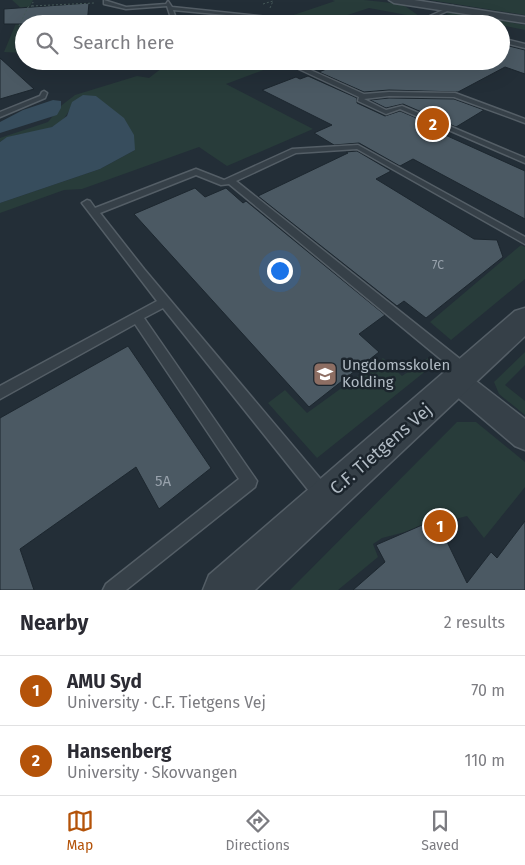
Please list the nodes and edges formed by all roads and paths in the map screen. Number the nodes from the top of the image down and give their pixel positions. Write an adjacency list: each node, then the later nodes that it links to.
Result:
1 (106, 0): 5 (lane)
2 (394, 0): 8 (street)
3 (416, 0): 8 (street)
4 (33, 2): 7 (path)
5 (168, 4): 10 (lane)
6 (99, 5): 7 (path)
7 (32, 6): 9 (path)
8 (451, 7): 11 (lane); 12 (street)
9 (24, 15)
10 (250, 15)
11 (434, 15)
12 (497, 15)
13 (510, 17): 14 (street)
14 (525, 20)
15 (510, 42): 16 (lane)
16 (525, 46)
17 (304, 70): 19 (lane)
18 (44, 93): 20 (lane)
19 (363, 96): 21 (lane); 22 (lane)
20 (0, 115)
21 (525, 122)
22 (525, 161)
23 (230, 180): 24 (lane); 25 (lane, C.F. Tietgens Vej); 28 (lane)
24 (525, 241)
25 (164, 302): 26 (lane); 31 (lane, C.F. Tietgens Vej)
26 (137, 317): 29 (lane); 32 (lane)
27 (525, 319): 28 (street, C.F. Tietgens Vej)
28 (463, 377): 30 (street); 31 (street, C.F. Tietgens Vej)
29 (0, 393)
30 (525, 436)
31 (326, 498): 33 (street, C.F. Tietgens Vej)
32 (112, 590)
33 (224, 590)

